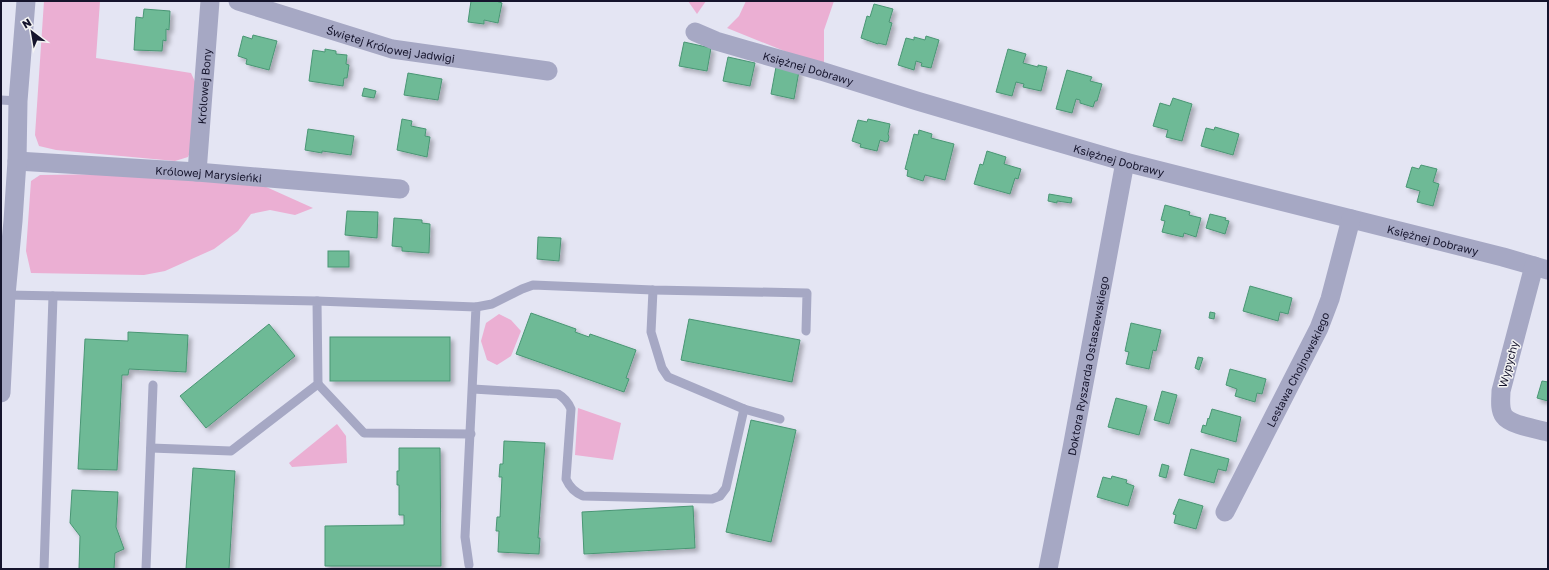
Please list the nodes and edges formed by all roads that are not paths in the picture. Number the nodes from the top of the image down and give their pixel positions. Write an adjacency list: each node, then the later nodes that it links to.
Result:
1 (26, 1): 6 (street)
2 (210, 1): 9 (street, Królowej Bony)
3 (238, 1): 5 (street, Świętej Królowej Jadwigi)
4 (695, 32): 8 (street, Księżnej Dobrawy)
5 (548, 71)
6 (10, 101): 7 (street)
7 (17, 161): 9 (street, Królowej Marysieńki); 12 (street)
8 (1125, 162): 11 (street, Księżnej Dobrawy); 33 (street, Doktora Ryszarda Ostaszewskiego)
9 (197, 172): 10 (street, Królowej Marysieńki)
10 (400, 189)
11 (1351, 219): 13 (street, Księżnej Dobrawy); 29 (street, Lesława Chojnowskiego)
12 (6, 255): 15 (street)
13 (1541, 268): 26 (street, Wypychy)
14 (653, 290): 18 (lane); 19 (lane); 24 (lane)
15 (6, 295): 16 (lane); 23 (street)
16 (53, 296): 17 (lane); 31 (lane)
17 (317, 301): 18 (lane); 20 (lane)
18 (476, 307): 22 (lane)
19 (806, 331)
20 (318, 384): 27 (lane); 28 (lane)
21 (153, 385): 28 (lane)
22 (473, 389): 24 (lane); 27 (lane)
23 (1, 393)
24 (744, 409): 25 (lane)
25 (780, 419)
26 (1548, 432)
27 (470, 434): 30 (lane)
28 (151, 448): 32 (lane)
29 (1225, 512)
30 (469, 565)
31 (44, 569)
32 (146, 569)
33 (1048, 569)

